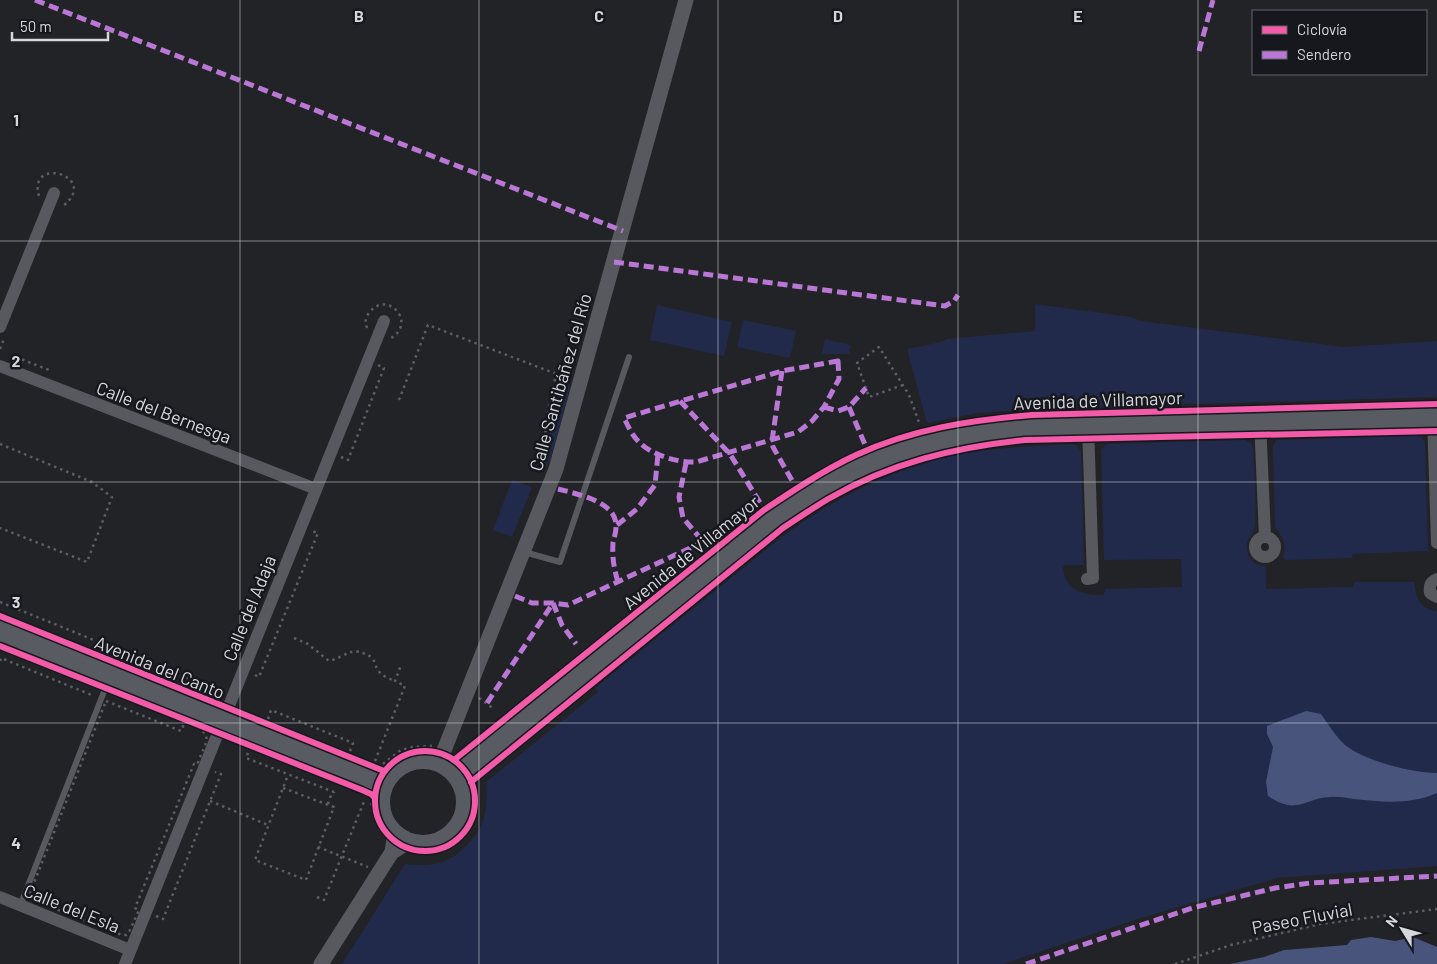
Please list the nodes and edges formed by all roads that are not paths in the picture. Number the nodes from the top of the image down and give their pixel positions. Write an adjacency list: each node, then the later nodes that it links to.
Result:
1 (686, 0): 13 (street, Calle Santibáñez del Río)
2 (54, 193): 4 (street)
3 (384, 321): 10 (street, Calle del Adaja)
4 (0, 327)
5 (3, 357): 10 (street, Calle del Bernesga)
6 (629, 357): 13 (lane)
7 (1435, 416): 8 (main road, Avenida de Villamayor); 12 (street)
8 (1260, 421): 9 (main road, Avenida de Villamayor); 11 (street)
9 (1088, 425): 14 (street); 20 (main road, Avenida de Villamayor)
10 (316, 489): 19 (street, Calle del Adaja)
11 (1265, 537)
12 (1437, 543)
13 (523, 551): 20 (street, Calle Santibáñez del Río)
14 (1087, 578)
15 (1437, 578): 16 (street)
16 (1437, 598)
17 (0, 636): 18 (main road, Avenida del Canto); 19 (main road, Avenida del Canto)
18 (108, 682): 19 (main road, Avenida del Canto); 24 (lane)
19 (221, 724): 21 (main road, Avenida del Canto); 25 (street, Calle del Adaja)
20 (446, 763): 21 (main road); 22 (main road)
21 (379, 789): 22 (main road)
22 (391, 840): 27 (street)
23 (0, 897): 24 (street, Calle del Esla)
24 (20, 906): 25 (street, Calle del Esla)
25 (130, 950): 26 (street, Calle del Adaja)
26 (125, 964)
27 (322, 964)

